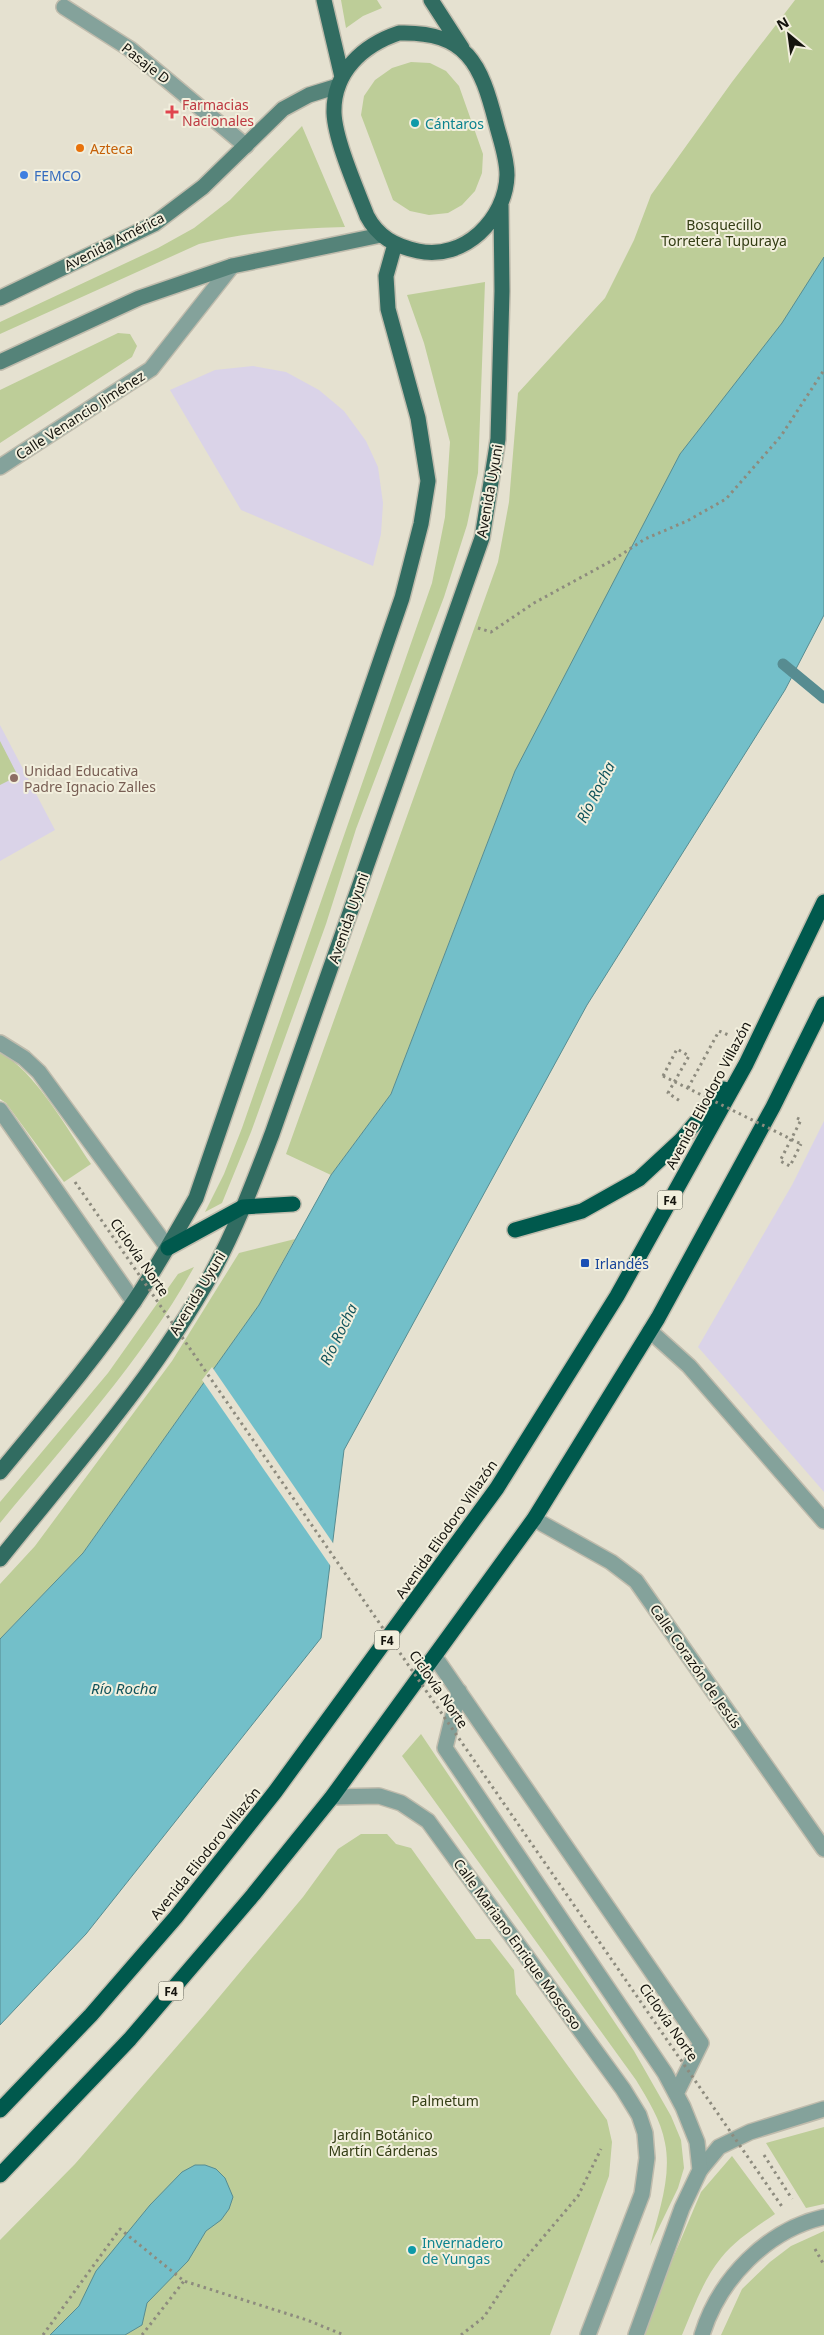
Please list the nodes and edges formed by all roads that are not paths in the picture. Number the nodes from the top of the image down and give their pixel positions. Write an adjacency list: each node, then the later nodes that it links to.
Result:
1 (324, 0): 5 (main road)
2 (431, 0): 4 (main road)
3 (64, 7): 6 (street, Pasaje D)
4 (464, 51): 5 (main road); 7 (main road)
5 (340, 82): 6 (main road, Avenida América); 8 (main road)
6 (246, 146): 11 (main road, Avenida América)
7 (500, 205): 9 (main road); 20 (main road, Avenida Uyuni)
8 (381, 235): 9 (main road); 10 (main road)
9 (395, 244): 22 (main road)
10 (232, 266): 12 (main road); 13 (street, Calle Venancio Jiménez)
11 (0, 298)
12 (0, 362)
13 (0, 466)
14 (824, 902): 17 (highway, Avenida Eliodoro Villazón / F4)
15 (824, 1004): 24 (highway, F4)
16 (0, 1043): 22 (street)
17 (746, 1064): 21 (highway); 35 (highway, Avenida Eliodoro Villazón / F4)
18 (0, 1110): 23 (street)
19 (293, 1204): 20 (highway)
20 (243, 1207): 22 (highway); 28 (main road, Avenida Uyuni)
21 (515, 1230)
22 (168, 1248): 23 (main road)
23 (134, 1302): 25 (main road)
24 (650, 1331): 26 (highway, F4); 27 (street)
25 (0, 1472)
26 (534, 1519): 29 (highway, F4); 32 (street, Calle Corazón de Jesús)
27 (824, 1521)
28 (0, 1560)
29 (435, 1657): 30 (street); 31 (highway, F4)
30 (459, 1691): 33 (street); 33 (street)
31 (332, 1797): 37 (highway, F4); 39 (street, Calle Mariano Enrique Moscoso)
32 (824, 1849)
33 (676, 2094): 36 (street)
34 (824, 2109): 36 (street)
35 (0, 2110)
36 (700, 2170): 40 (street)
37 (0, 2175)
38 (824, 2217): 41 (street)
39 (588, 2335)
40 (636, 2335)
41 (702, 2335)

